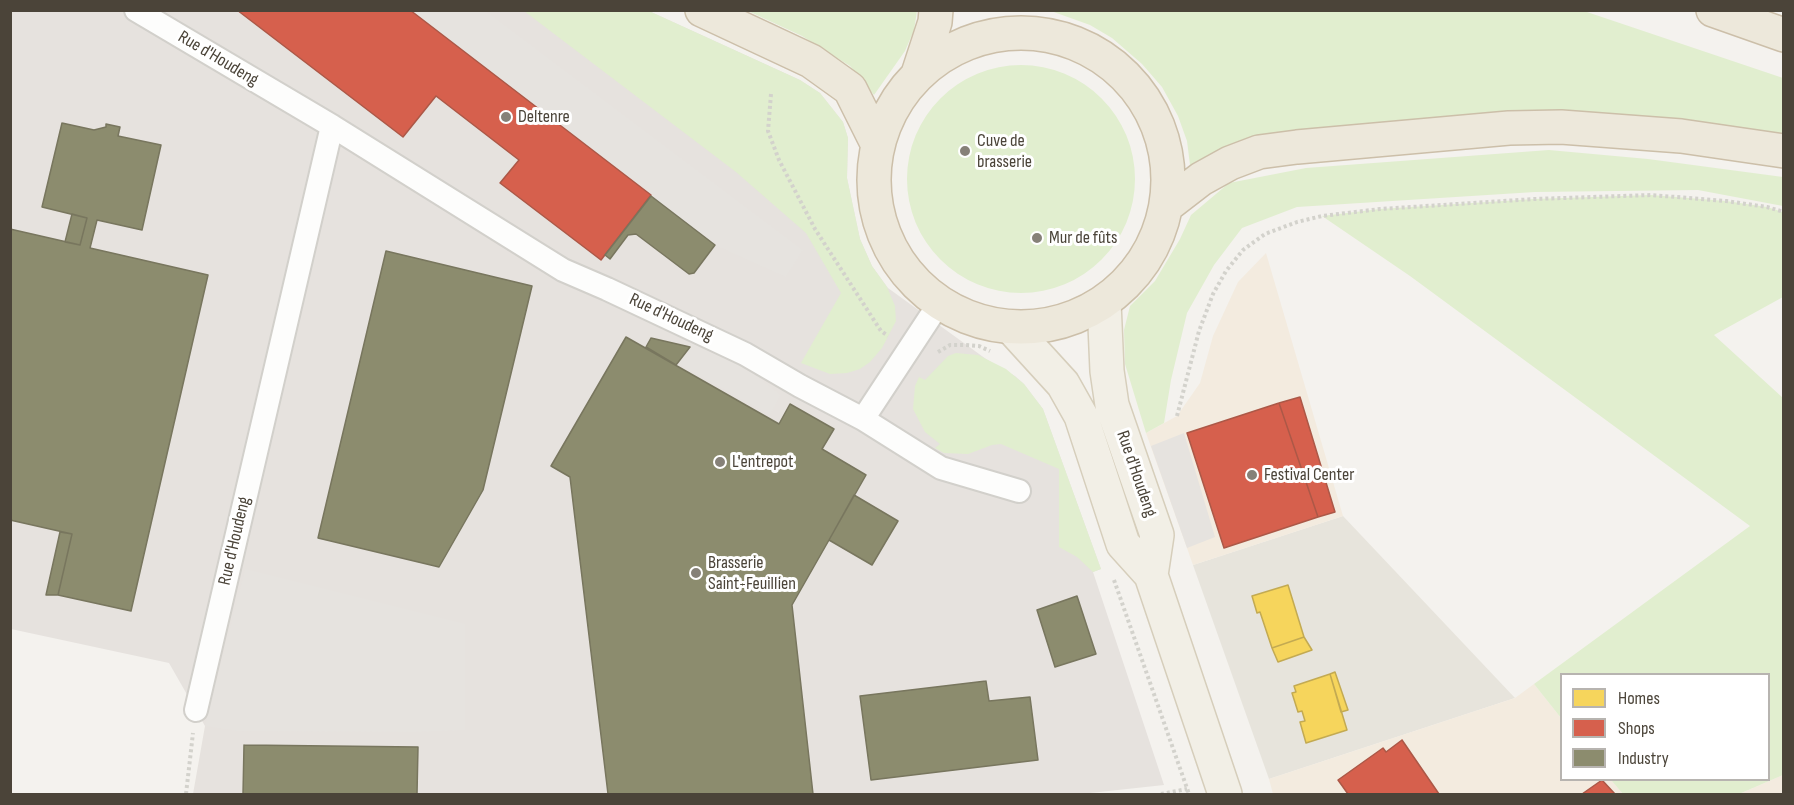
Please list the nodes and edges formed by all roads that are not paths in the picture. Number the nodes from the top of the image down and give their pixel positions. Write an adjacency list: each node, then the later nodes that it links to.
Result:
1 (136, 10): 8 (street, Rue d'Houdeng)
2 (702, 10): 9 (highway)
3 (936, 10): 7 (highway)
4 (1713, 10): 6 (highway)
5 (1023, 22): 7 (highway); 11 (highway)
6 (1784, 35)
7 (918, 74): 9 (highway)
8 (332, 126): 15 (street, Rue d'Houdeng); 18 (street, Rue d'Houdeng)
9 (878, 145): 12 (highway)
10 (1784, 151): 11 (highway)
11 (1166, 206): 13 (highway)
12 (940, 302): 14 (highway); 15 (street)
13 (1104, 302): 14 (highway); 17 (main road, Rue d'Houdeng)
14 (1003, 340): 17 (main road, Rue d'Houdeng)
15 (863, 418): 16 (street, Rue d'Houdeng)
16 (1019, 490)
17 (1151, 575): 19 (main road, Rue d'Houdeng)
18 (196, 710)
19 (1225, 795)

